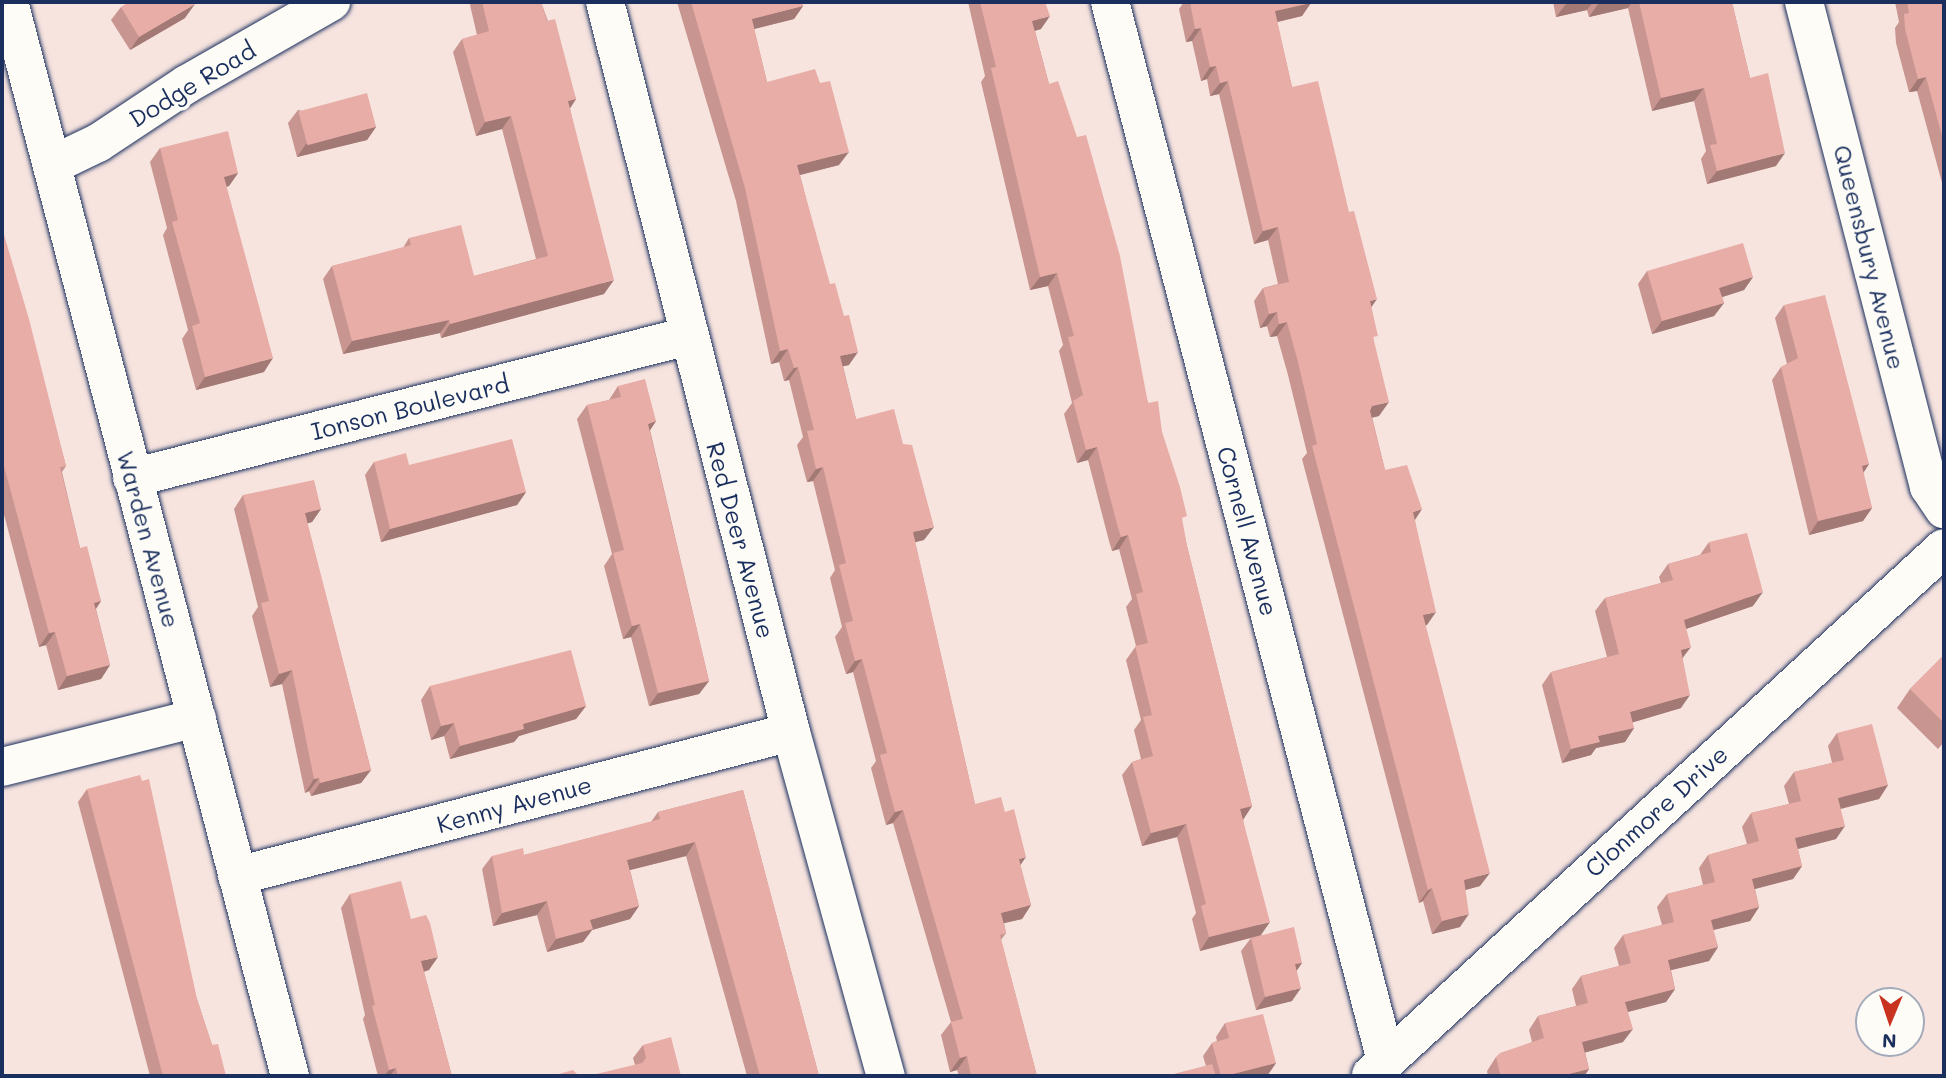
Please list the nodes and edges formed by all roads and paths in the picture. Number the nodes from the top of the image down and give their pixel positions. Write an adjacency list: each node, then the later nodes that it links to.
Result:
1 (9, 2): 6 (street, Warden Avenue)
2 (331, 2): 6 (street, Dodge Road)
3 (605, 2): 7 (street, Red Deer Avenue)
4 (1110, 2): 15 (street, Cornell Avenue)
5 (1804, 2): 9 (street, Queensbury Avenue)
6 (52, 165): 8 (street, Warden Avenue)
7 (688, 335): 8 (street, Ionson Boulevard); 12 (street, Red Deer Avenue)
8 (132, 478): 11 (street, Warden Avenue)
9 (1944, 509)
10 (1944, 548): 15 (street, Clonmore Drive)
11 (197, 718): 13 (street); 14 (street, Warden Avenue)
12 (791, 732): 14 (street, Kenny Avenue); 17 (street, Red Deer Avenue)
13 (2, 767)
14 (237, 876): 16 (street, Warden Avenue)
15 (1378, 1069)
16 (290, 1076)
17 (886, 1076)

